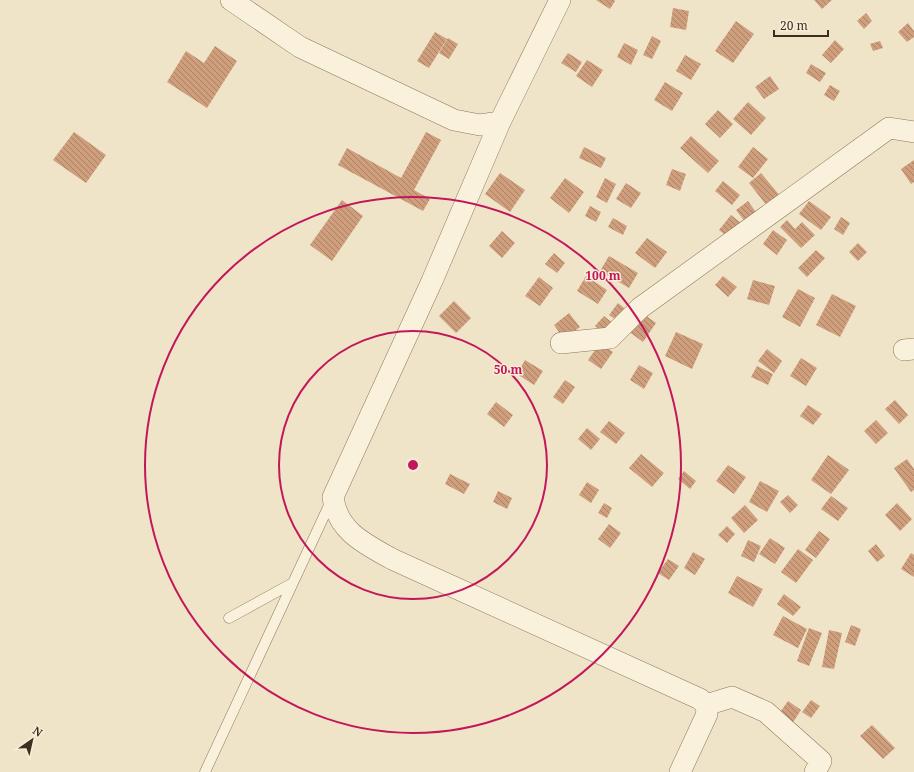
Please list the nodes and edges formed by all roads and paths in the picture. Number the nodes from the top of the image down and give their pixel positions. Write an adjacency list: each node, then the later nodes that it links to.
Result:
1 (231, 0): 3 (street)
2 (560, 0): 3 (street)
3 (500, 122): 6 (street)
4 (914, 132): 5 (street)
5 (561, 343)
6 (333, 497): 7 (lane); 9 (street)
7 (291, 584): 8 (lane); 10 (lane)
8 (229, 618)
9 (706, 705): 11 (street); 12 (street)
10 (205, 772)
11 (680, 772)
12 (814, 772)

